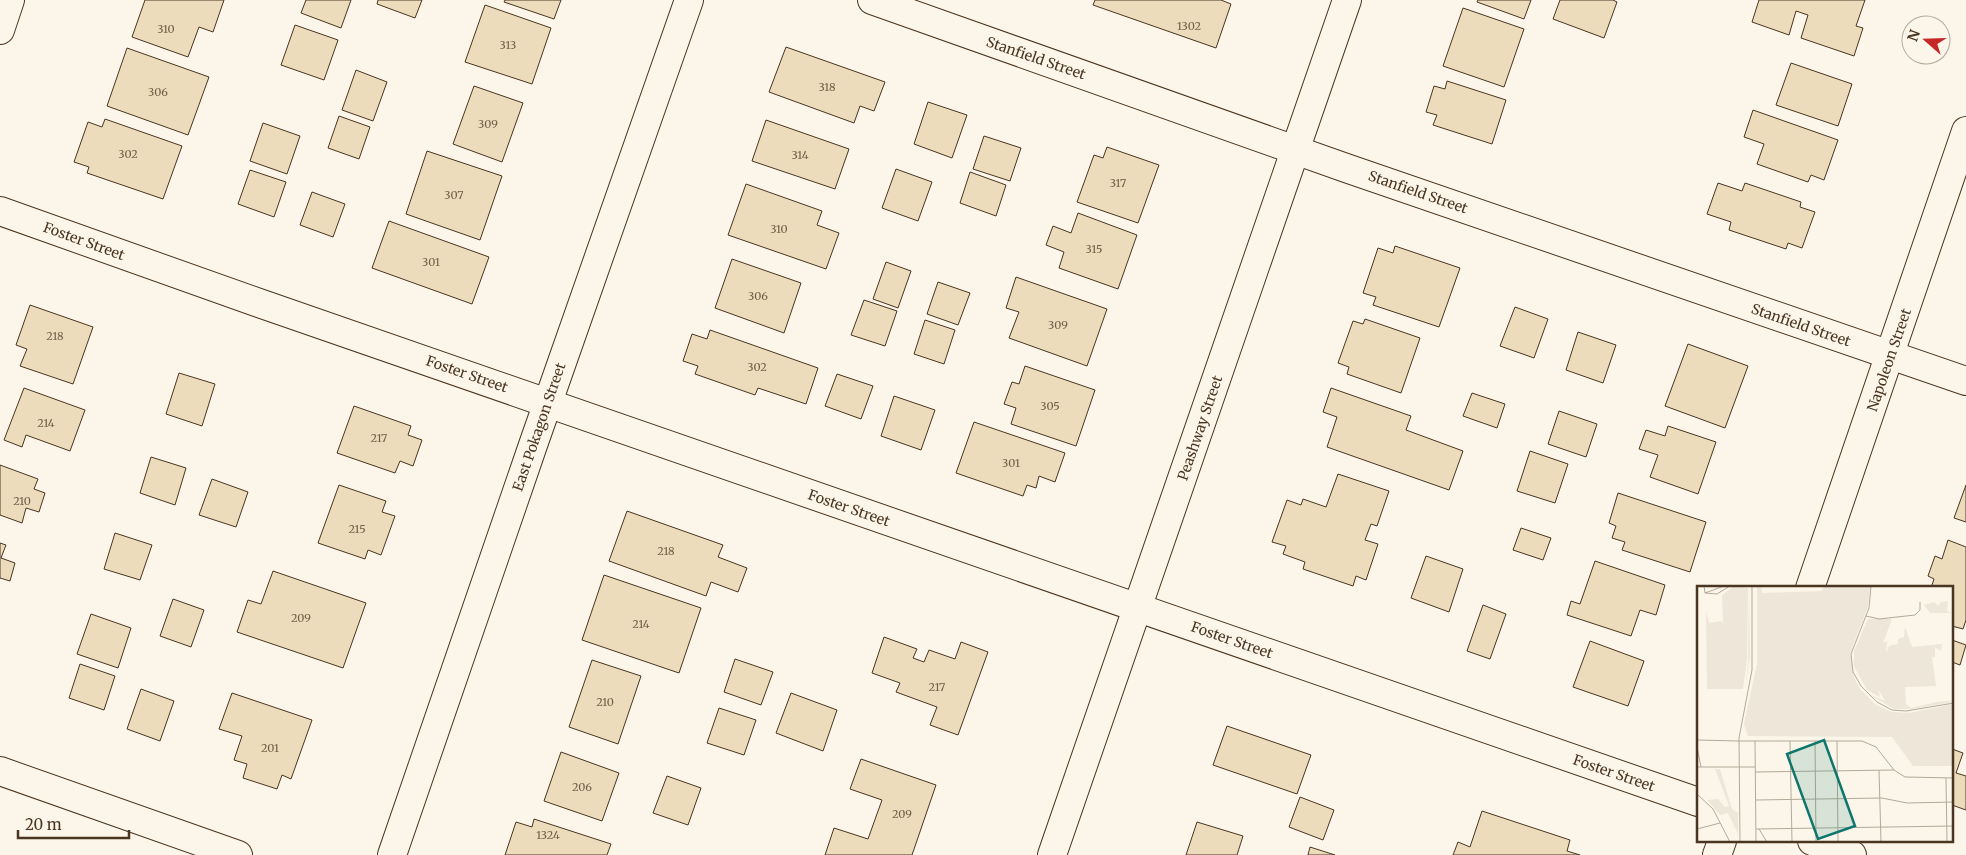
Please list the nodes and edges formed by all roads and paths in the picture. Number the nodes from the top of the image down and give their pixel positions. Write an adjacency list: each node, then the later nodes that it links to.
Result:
1 (10, 0): 5 (street)
2 (689, 0): 11 (street, East Pokagon Street)
3 (872, 0): 7 (street, Stanfield Street)
4 (1347, 0): 7 (street, Peashway Street)
5 (0, 30)
6 (1966, 131): 9 (street, Napoleon Street)
7 (1295, 150): 9 (street, Stanfield Street); 13 (street, Peashway Street)
8 (0, 211): 11 (street, Foster Street)
9 (1890, 356): 10 (street, Stanfield Street); 12 (street, Napoleon Street)
10 (1966, 382)
11 (548, 402): 13 (street, Foster Street); 19 (street, East Pokagon Street)
12 (1811, 586)
13 (1139, 608): 15 (street, Foster Street); 20 (street, Peashway Street)
14 (0, 771): 18 (street)
15 (1697, 802)
16 (1722, 842): 21 (street)
17 (1815, 842): 22 (street)
18 (238, 855)
19 (392, 855)
20 (1052, 855)
21 (1717, 855)
22 (1852, 855)

